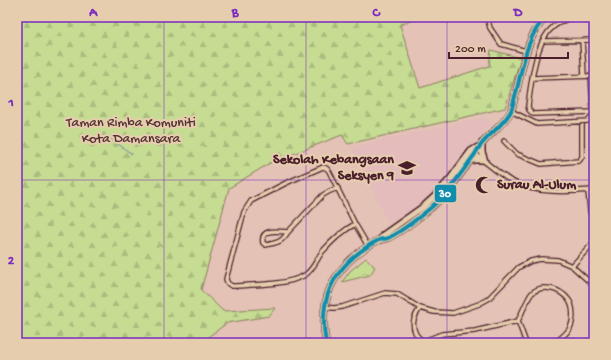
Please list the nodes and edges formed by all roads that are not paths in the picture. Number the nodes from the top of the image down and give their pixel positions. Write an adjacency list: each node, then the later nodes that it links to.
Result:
1 (487, 17): 7 (street)
2 (571, 17): 6 (street)
3 (542, 18): 7 (street)
4 (582, 40): 5 (street); 6 (street); 8 (street)
5 (594, 40)
6 (542, 41): 10 (street)
7 (526, 51): 11 (street)
8 (584, 76): 9 (street); 10 (street)
9 (592, 76): 12 (street)
10 (532, 78): 12 (street)
11 (511, 111): 13 (street); 15 (street)
12 (593, 112): 13 (street)
13 (582, 122): 14 (street)
14 (504, 141)
15 (482, 143): 16 (street); 17 (street)
16 (473, 152): 17 (street); 18 (street); 23 (street)
17 (484, 161): 18 (street); 21 (street)
18 (468, 162): 23 (street)
19 (338, 188): 22 (street); 22 (street); 25 (street)
20 (594, 190): 21 (street)
21 (588, 191): 24 (street)
22 (355, 224): 27 (street)
23 (404, 224): 27 (street)
24 (594, 226)
25 (288, 232): 25 (street)
26 (594, 242): 28 (street)
27 (368, 246): 30 (street)
28 (572, 266): 29 (street); 31 (street)
29 (594, 286)
30 (324, 307): 31 (street); 33 (street)
31 (420, 308): 32 (street)
32 (518, 321): 34 (street); 35 (street)
33 (326, 343)
34 (526, 343)
35 (532, 343)

